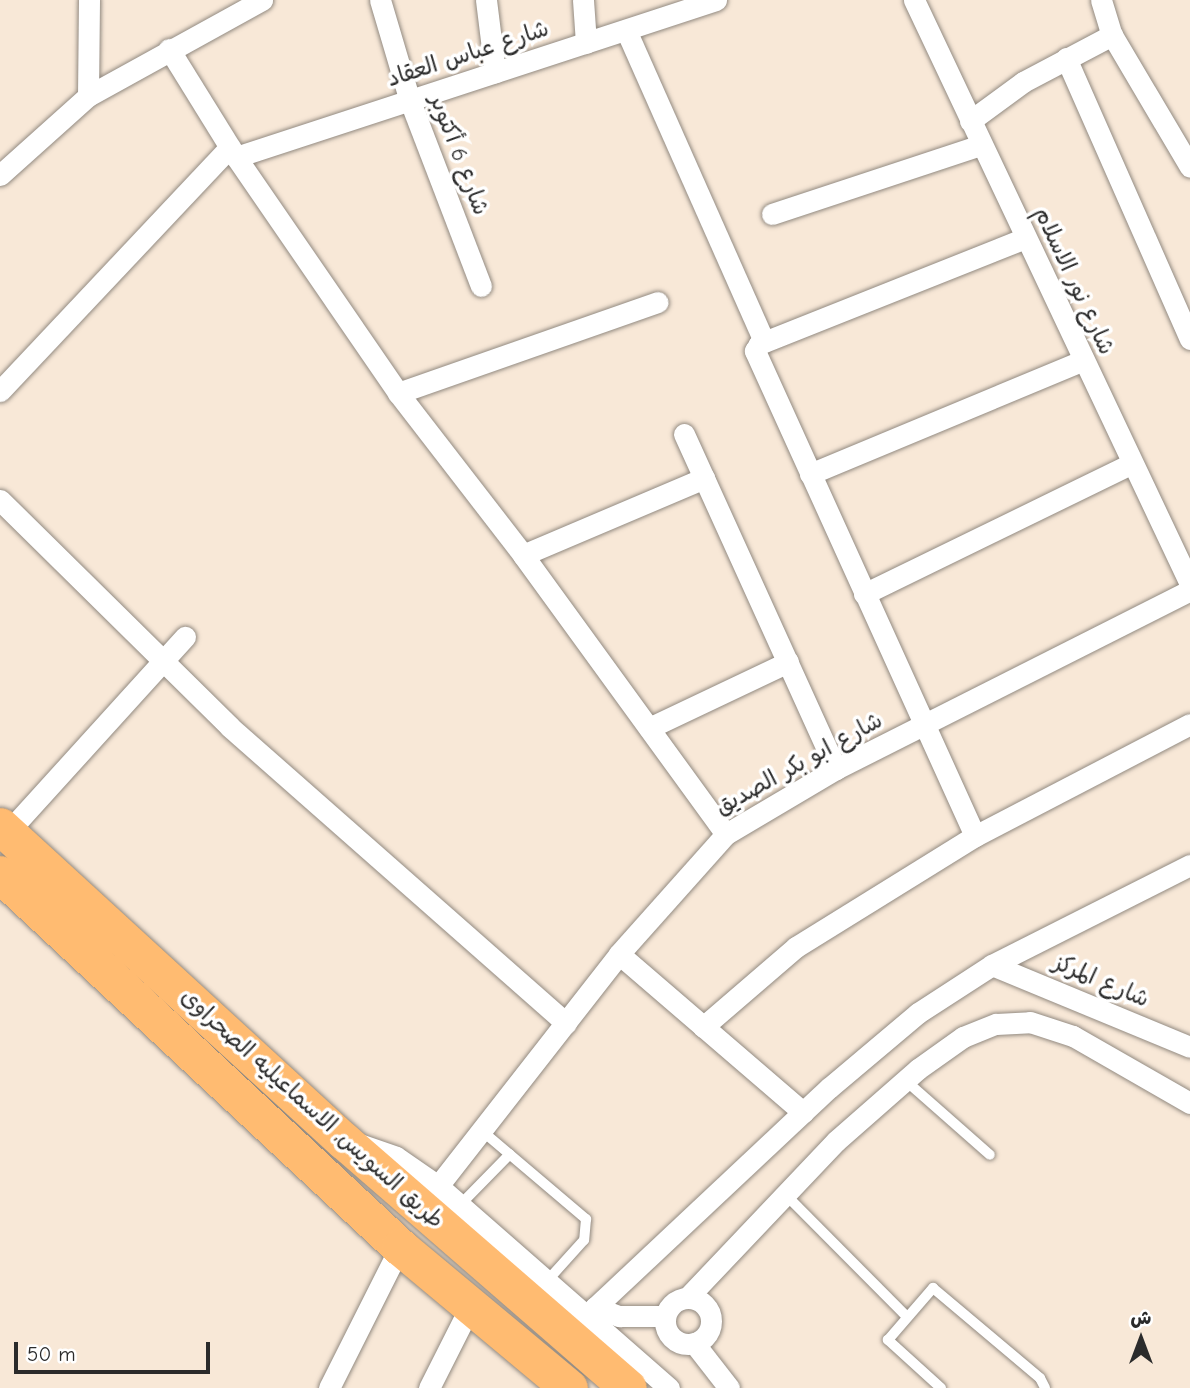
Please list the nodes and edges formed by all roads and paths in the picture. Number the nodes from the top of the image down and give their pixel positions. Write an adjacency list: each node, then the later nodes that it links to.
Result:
1 (89, 0): 15 (street)
2 (262, 0): 12 (street)
3 (380, 0): 16 (street, شارع 6 أكتوبر)
4 (486, 0): 14 (street)
5 (583, 0): 11 (street)
6 (716, 0): 9 (street, شارع عباس العقاد)
7 (914, 0): 17 (street, شارع نور الاسلام)
8 (1101, 0): 10 (street)
9 (626, 30): 11 (street, شارع عباس العقاد); 27 (street)
10 (1112, 35): 13 (street); 20 (street)
11 (586, 43): 14 (street, شارع عباس العقاد)
12 (169, 49): 15 (street); 19 (street)
13 (1066, 58): 17 (street); 26 (street)
14 (495, 72): 16 (street, شارع عباس العقاد)
15 (88, 96): 21 (street)
16 (410, 101): 19 (street, شارع عباس العقاد); 24 (street, شارع 6 أكتوبر)
17 (970, 121): 18 (street, شارع نور الاسلام)
18 (981, 145): 22 (street); 23 (street, شارع نور الاسلام)
19 (233, 152): 29 (street); 30 (street)
20 (1190, 167)
21 (0, 175)
22 (772, 214)
23 (1025, 238): 27 (street); 28 (street, شارع نور الاسلام)
24 (481, 286)
25 (659, 302): 30 (street)
26 (1189, 334)
27 (764, 342): 33 (street)
28 (1082, 361): 32 (street, شارع نور الاسلام); 33 (street)
29 (0, 391)
30 (398, 393): 36 (street)
31 (684, 434): 34 (street)
32 (1132, 463): 37 (street, شارع نور الاسلام); 39 (street)
33 (810, 474): 39 (street)
34 (704, 478): 36 (street); 42 (street)
35 (0, 500): 41 (street)
36 (523, 555): 45 (street)
37 (1190, 584)
38 (1190, 590): 44 (street, شارع ابو بكر الصديق)
39 (864, 594): 44 (street)
40 (185, 637): 41 (street)
41 (161, 662): 47 (street); 54 (street)
42 (788, 662): 45 (street); 46 (street)
43 (1190, 724): 49 (street)
44 (921, 727): 46 (street, شارع ابو بكر الصديق); 49 (street)
45 (649, 728): 48 (street)
46 (836, 769): 48 (street, شارع ابو بكر الصديق)
47 (4, 830): 61 (highway, طريق السويس, الاسماعيليه الصحراوى)
48 (726, 834): 52 (street, شارع ابو بكر الصديق)
49 (975, 836): 55 (street)
50 (1190, 865): 53 (street)
51 (0, 874): 67 (highway, طريق السويس, الاسماعيليه الصحراوى)
52 (619, 954): 54 (street, شارع ابو بكر الصديق); 55 (street)
53 (992, 965): 56 (street, شارع المركز); 59 (street)
54 (566, 1023): 60 (street, شارع ابو بكر الصديق)
55 (703, 1027): 59 (street)
56 (1190, 1047)
57 (905, 1080): 58 (street); 63 (lane); 65 (street)
58 (1190, 1103)
59 (803, 1112): 71 (street)
60 (481, 1130): 62 (lane); 64 (street, شارع ابو بكر الصديق)
61 (344, 1140): 64 (street); 78 (highway, طريق السويس, الاسماعيليه الصحراوى)
62 (510, 1154): 66 (lane); 68 (lane)
63 (990, 1155)
64 (438, 1186): 66 (street)
65 (784, 1193): 69 (street); 72 (lane)
66 (460, 1205): 68 (street)
67 (400, 1247): 70 (highway, طريق السويس, الاسماعيليه الصحراوى); 75 (street)
68 (547, 1281): 71 (street)
69 (688, 1297): 73 (street); 74 (street)
70 (470, 1307): 76 (street); 77 (highway, طريق السويس, الاسماعيليه الصحراوى)
71 (590, 1311): 73 (street); 79 (street)
72 (906, 1316): 81 (lane); 82 (lane)
73 (665, 1317): 74 (street)
74 (695, 1343): 80 (street)
75 (329, 1388)
76 (429, 1388)
77 (569, 1388)
78 (628, 1388)
79 (669, 1388)
80 (729, 1388)
81 (941, 1388)
82 (1045, 1388)

